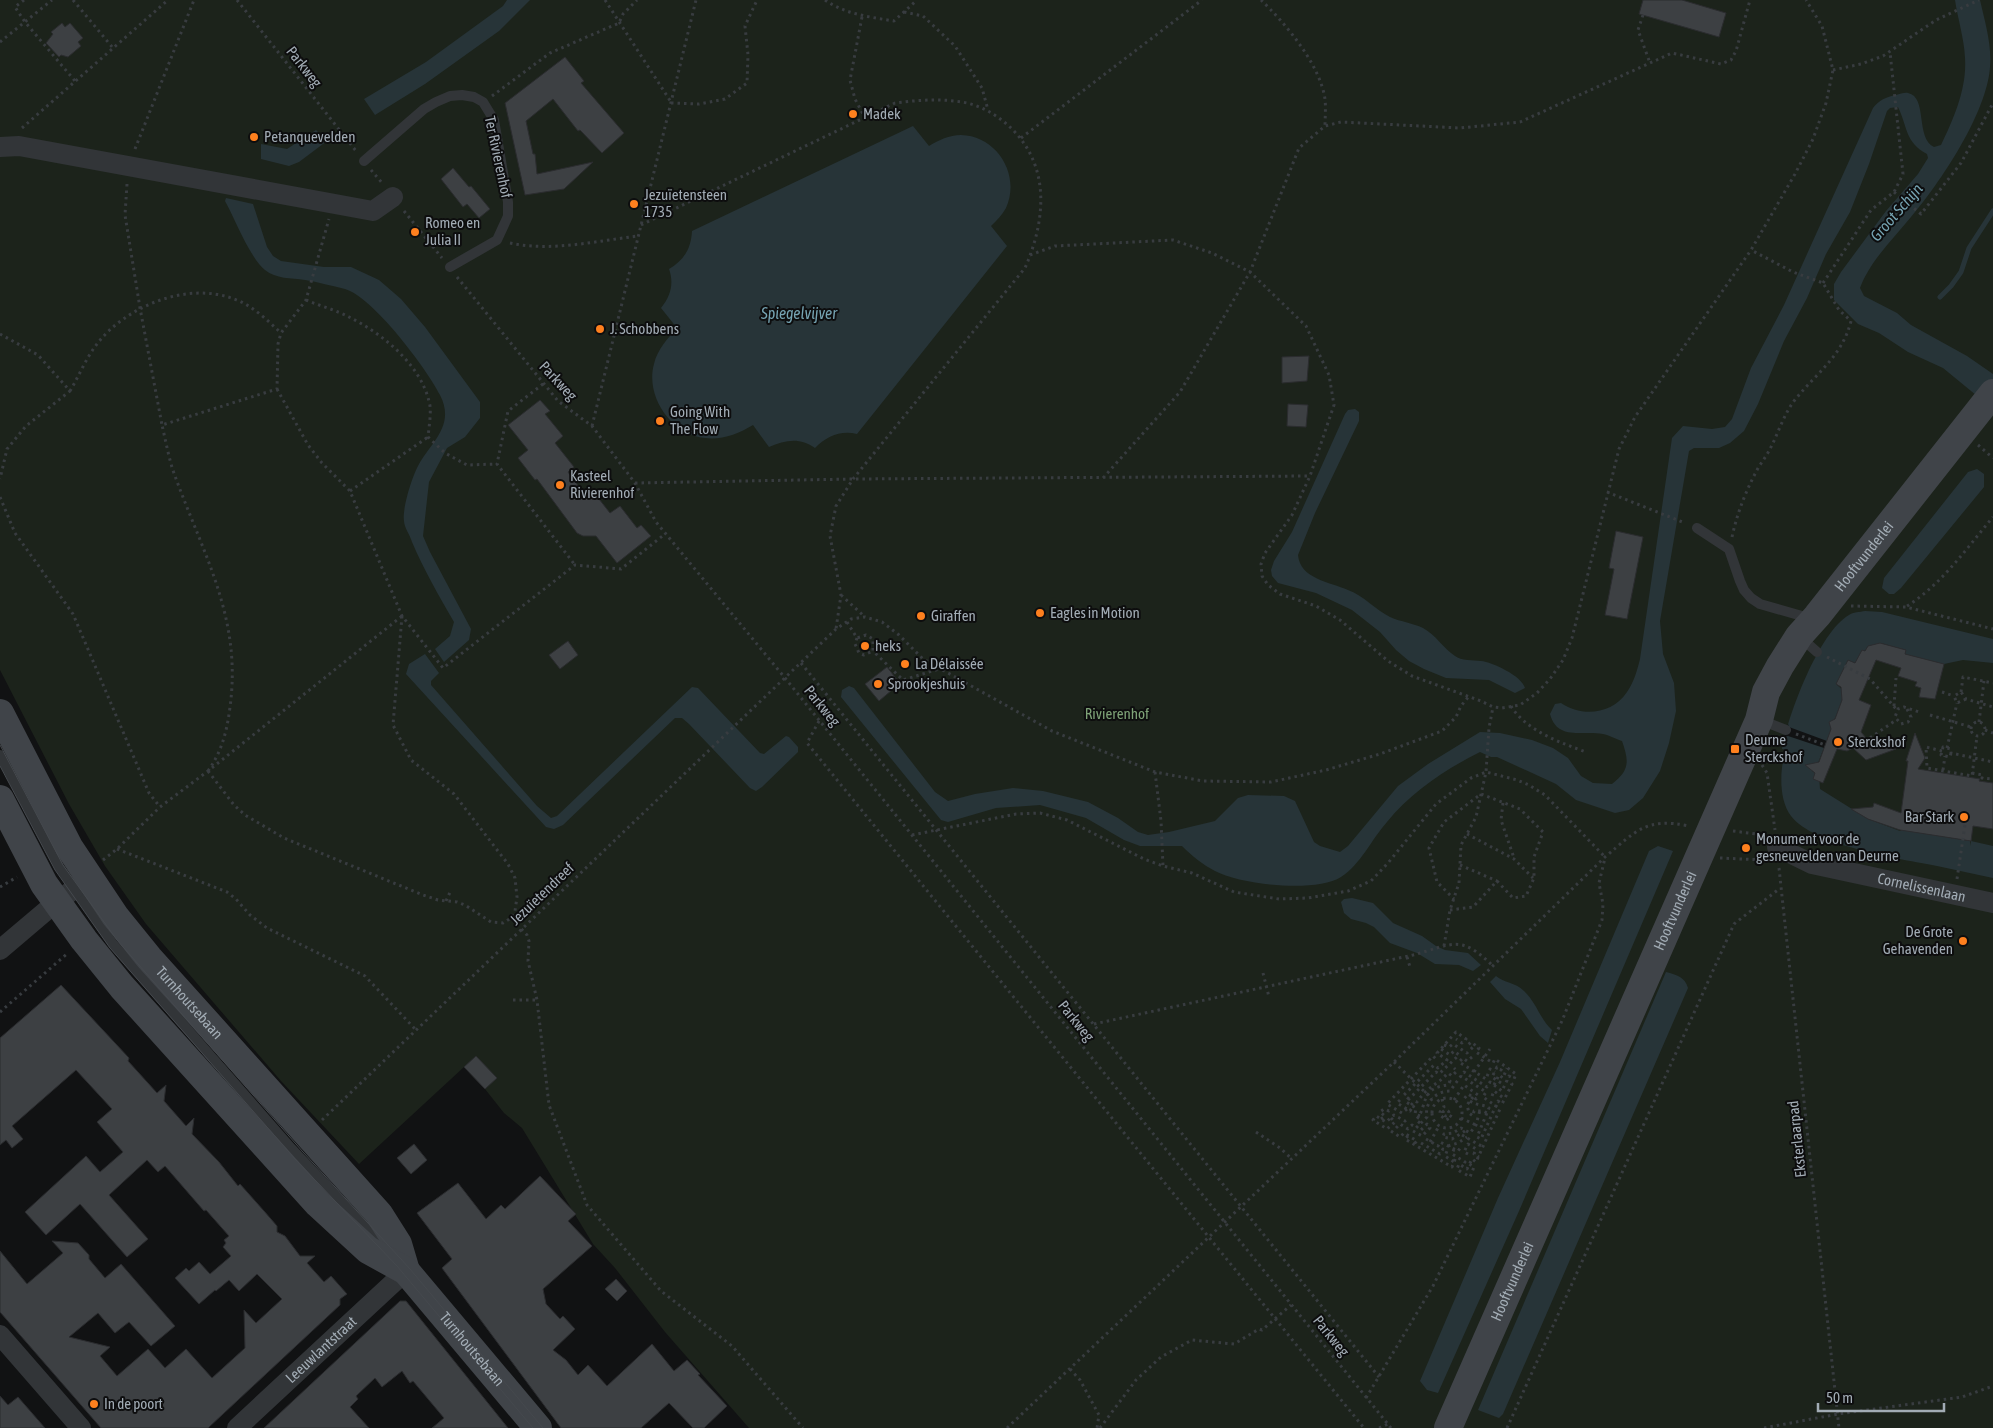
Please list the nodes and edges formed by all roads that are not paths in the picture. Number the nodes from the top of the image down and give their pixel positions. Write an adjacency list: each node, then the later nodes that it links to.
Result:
1 (1, 147): 3 (street)
2 (364, 161): 4 (lane, Ter Rivierenhof)
3 (393, 197)
4 (450, 267)
5 (1989, 398): 7 (main road, Hooftvunderlei)
6 (1697, 528): 7 (lane)
7 (1809, 637): 9 (main road, Hooftvunderlei)
8 (0, 712): 14 (main road, Turnhoutsebaan)
9 (1759, 720): 10 (lane); 22 (main road, Hooftvunderlei)
10 (1786, 730)
11 (0, 755): 14 (lane, Turnhoutsebaan)
12 (0, 799): 14 (main road, Turnhoutsebaan)
13 (1778, 854): 15 (street, Cornelissenlaan)
14 (76, 886): 16 (street); 17 (main road, Turnhoutsebaan); 17 (main road, Turnhoutsebaan)
15 (1993, 903)
16 (0, 950)
17 (406, 1270): 20 (street, Leeuwlantstraat); 21 (main road, Turnhoutsebaan)
18 (0, 1335): 19 (street)
19 (81, 1428)
20 (237, 1428)
21 (538, 1428)
22 (1448, 1428)

